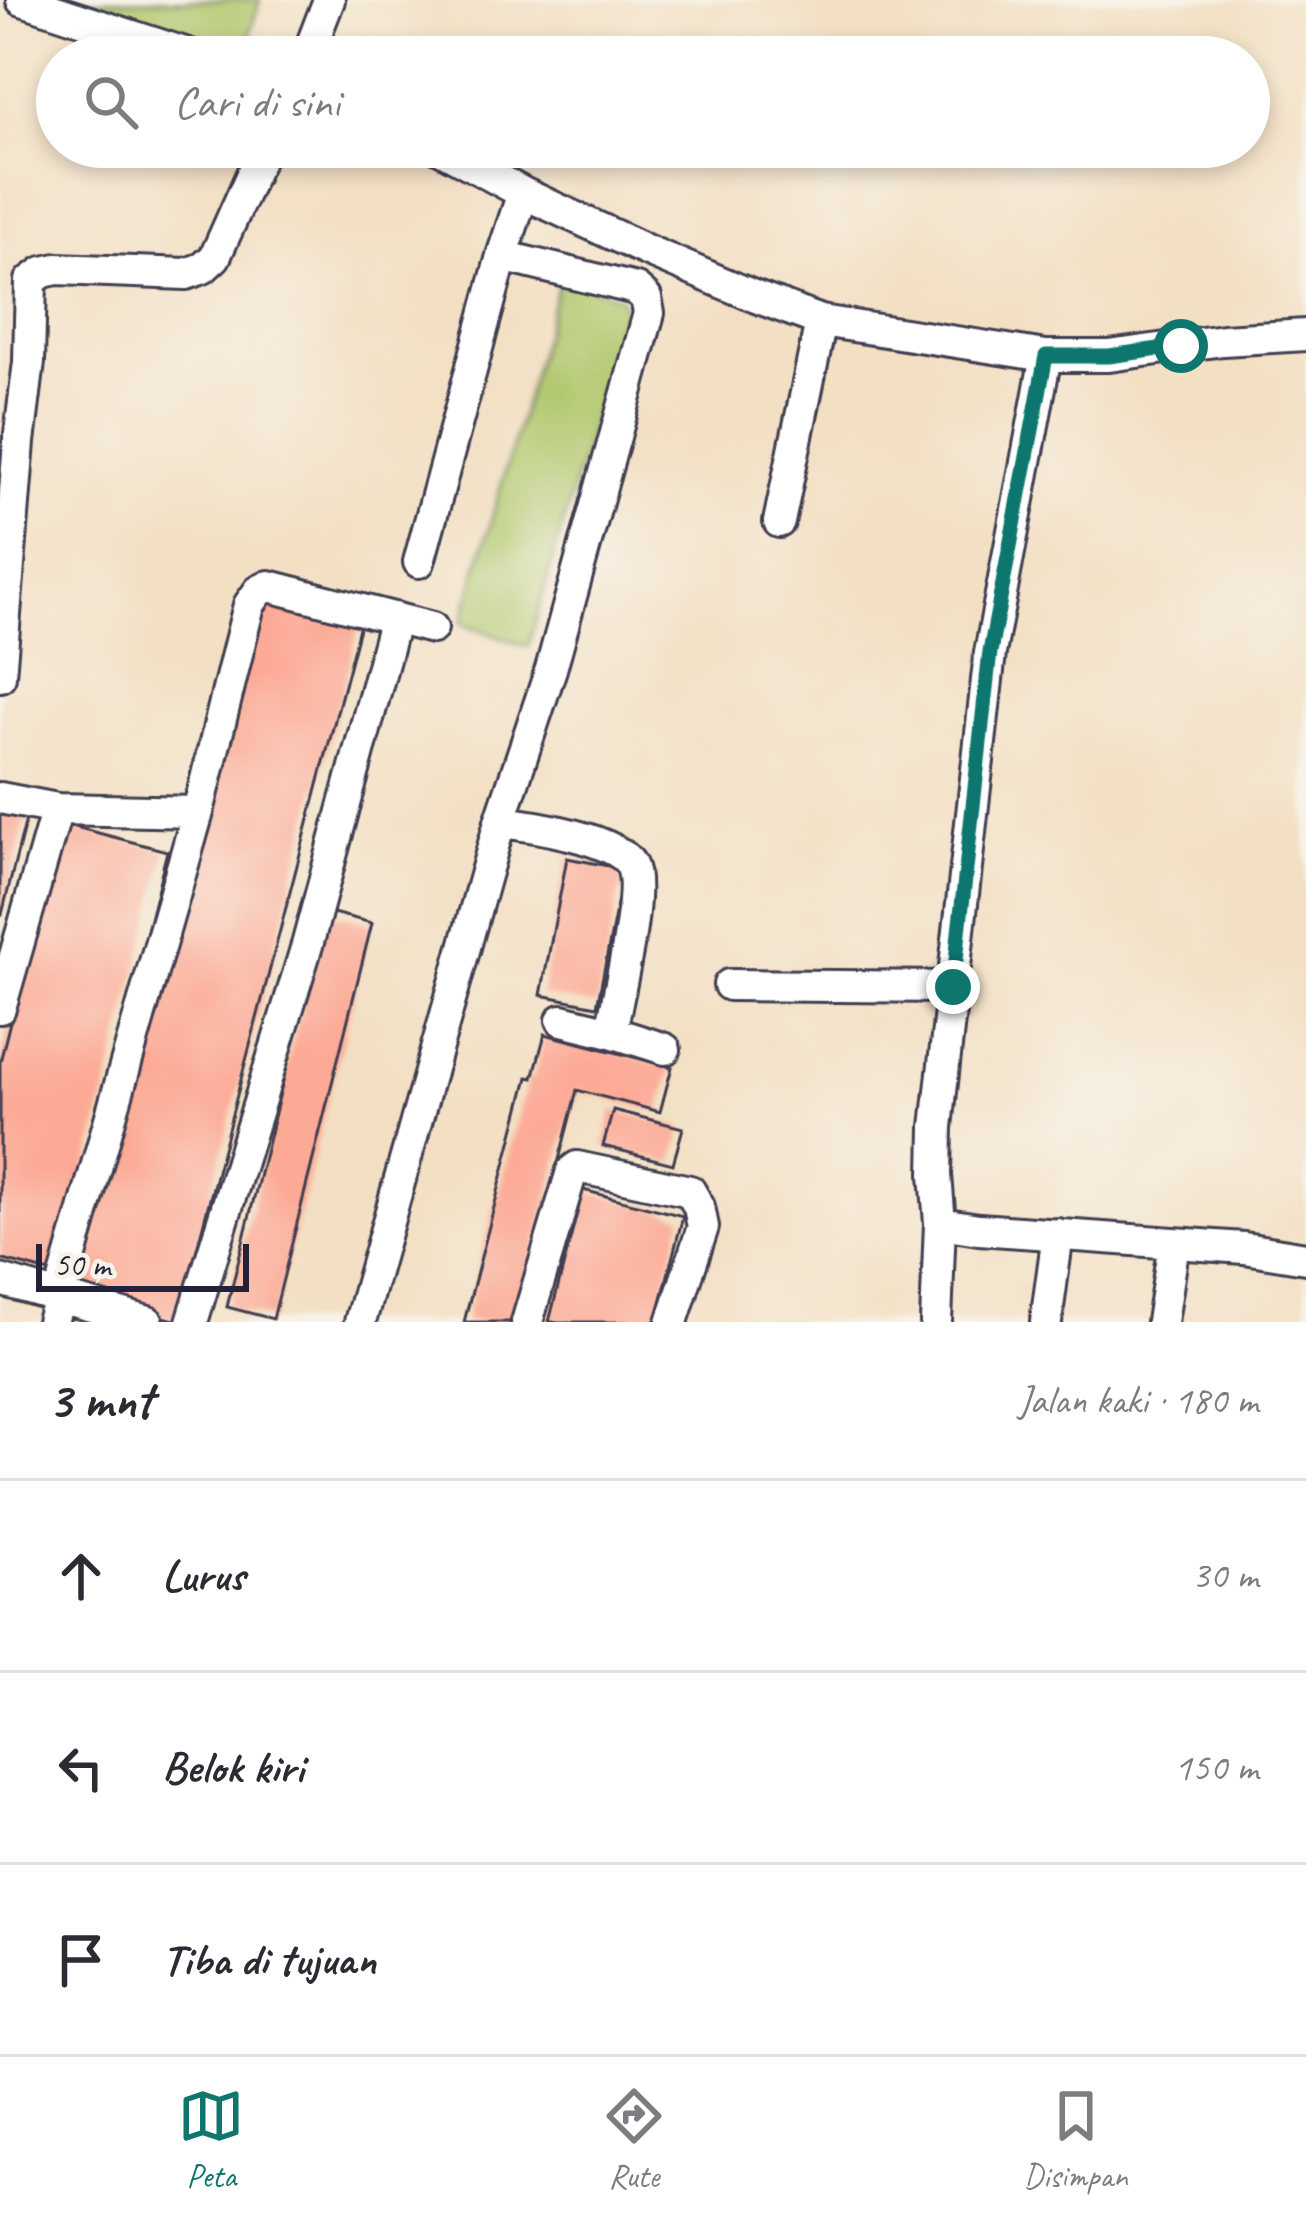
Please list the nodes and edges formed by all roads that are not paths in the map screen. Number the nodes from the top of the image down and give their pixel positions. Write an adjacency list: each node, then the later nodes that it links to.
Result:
1 (22, 0): 3 (street)
2 (328, 0): 4 (street)
3 (133, 36)
4 (315, 36)
5 (254, 168): 12 (street)
6 (477, 168): 7 (street)
7 (523, 193): 8 (street); 9 (street)
8 (502, 256): 14 (street); 21 (street)
9 (821, 321): 11 (street); 13 (street)
10 (1306, 334): 11 (street)
11 (1046, 356): 23 (street)
12 (10, 441): 17 (street)
13 (779, 522)
14 (418, 562)
15 (395, 618): 16 (street); 20 (street); 35 (street)
16 (431, 628)
17 (0, 676)
18 (0, 799): 19 (street)
19 (57, 808): 20 (street); 24 (street)
20 (198, 812): 33 (street)
21 (500, 822): 26 (street); 36 (street)
22 (729, 985): 23 (street)
23 (953, 987): 28 (street)
24 (0, 1008)
25 (562, 1020): 26 (street)
26 (611, 1031): 27 (street)
27 (665, 1049)
28 (940, 1223): 29 (street); 39 (street)
29 (1058, 1234): 30 (street); 40 (street)
30 (1174, 1243): 31 (street); 41 (street)
31 (1306, 1258)
32 (0, 1280): 33 (street)
33 (55, 1310): 34 (street)
34 (148, 1322)
35 (192, 1322)
36 (360, 1322)
37 (526, 1322): 38 (street)
38 (672, 1322)
39 (937, 1322)
40 (1046, 1322)
41 (1162, 1322)

